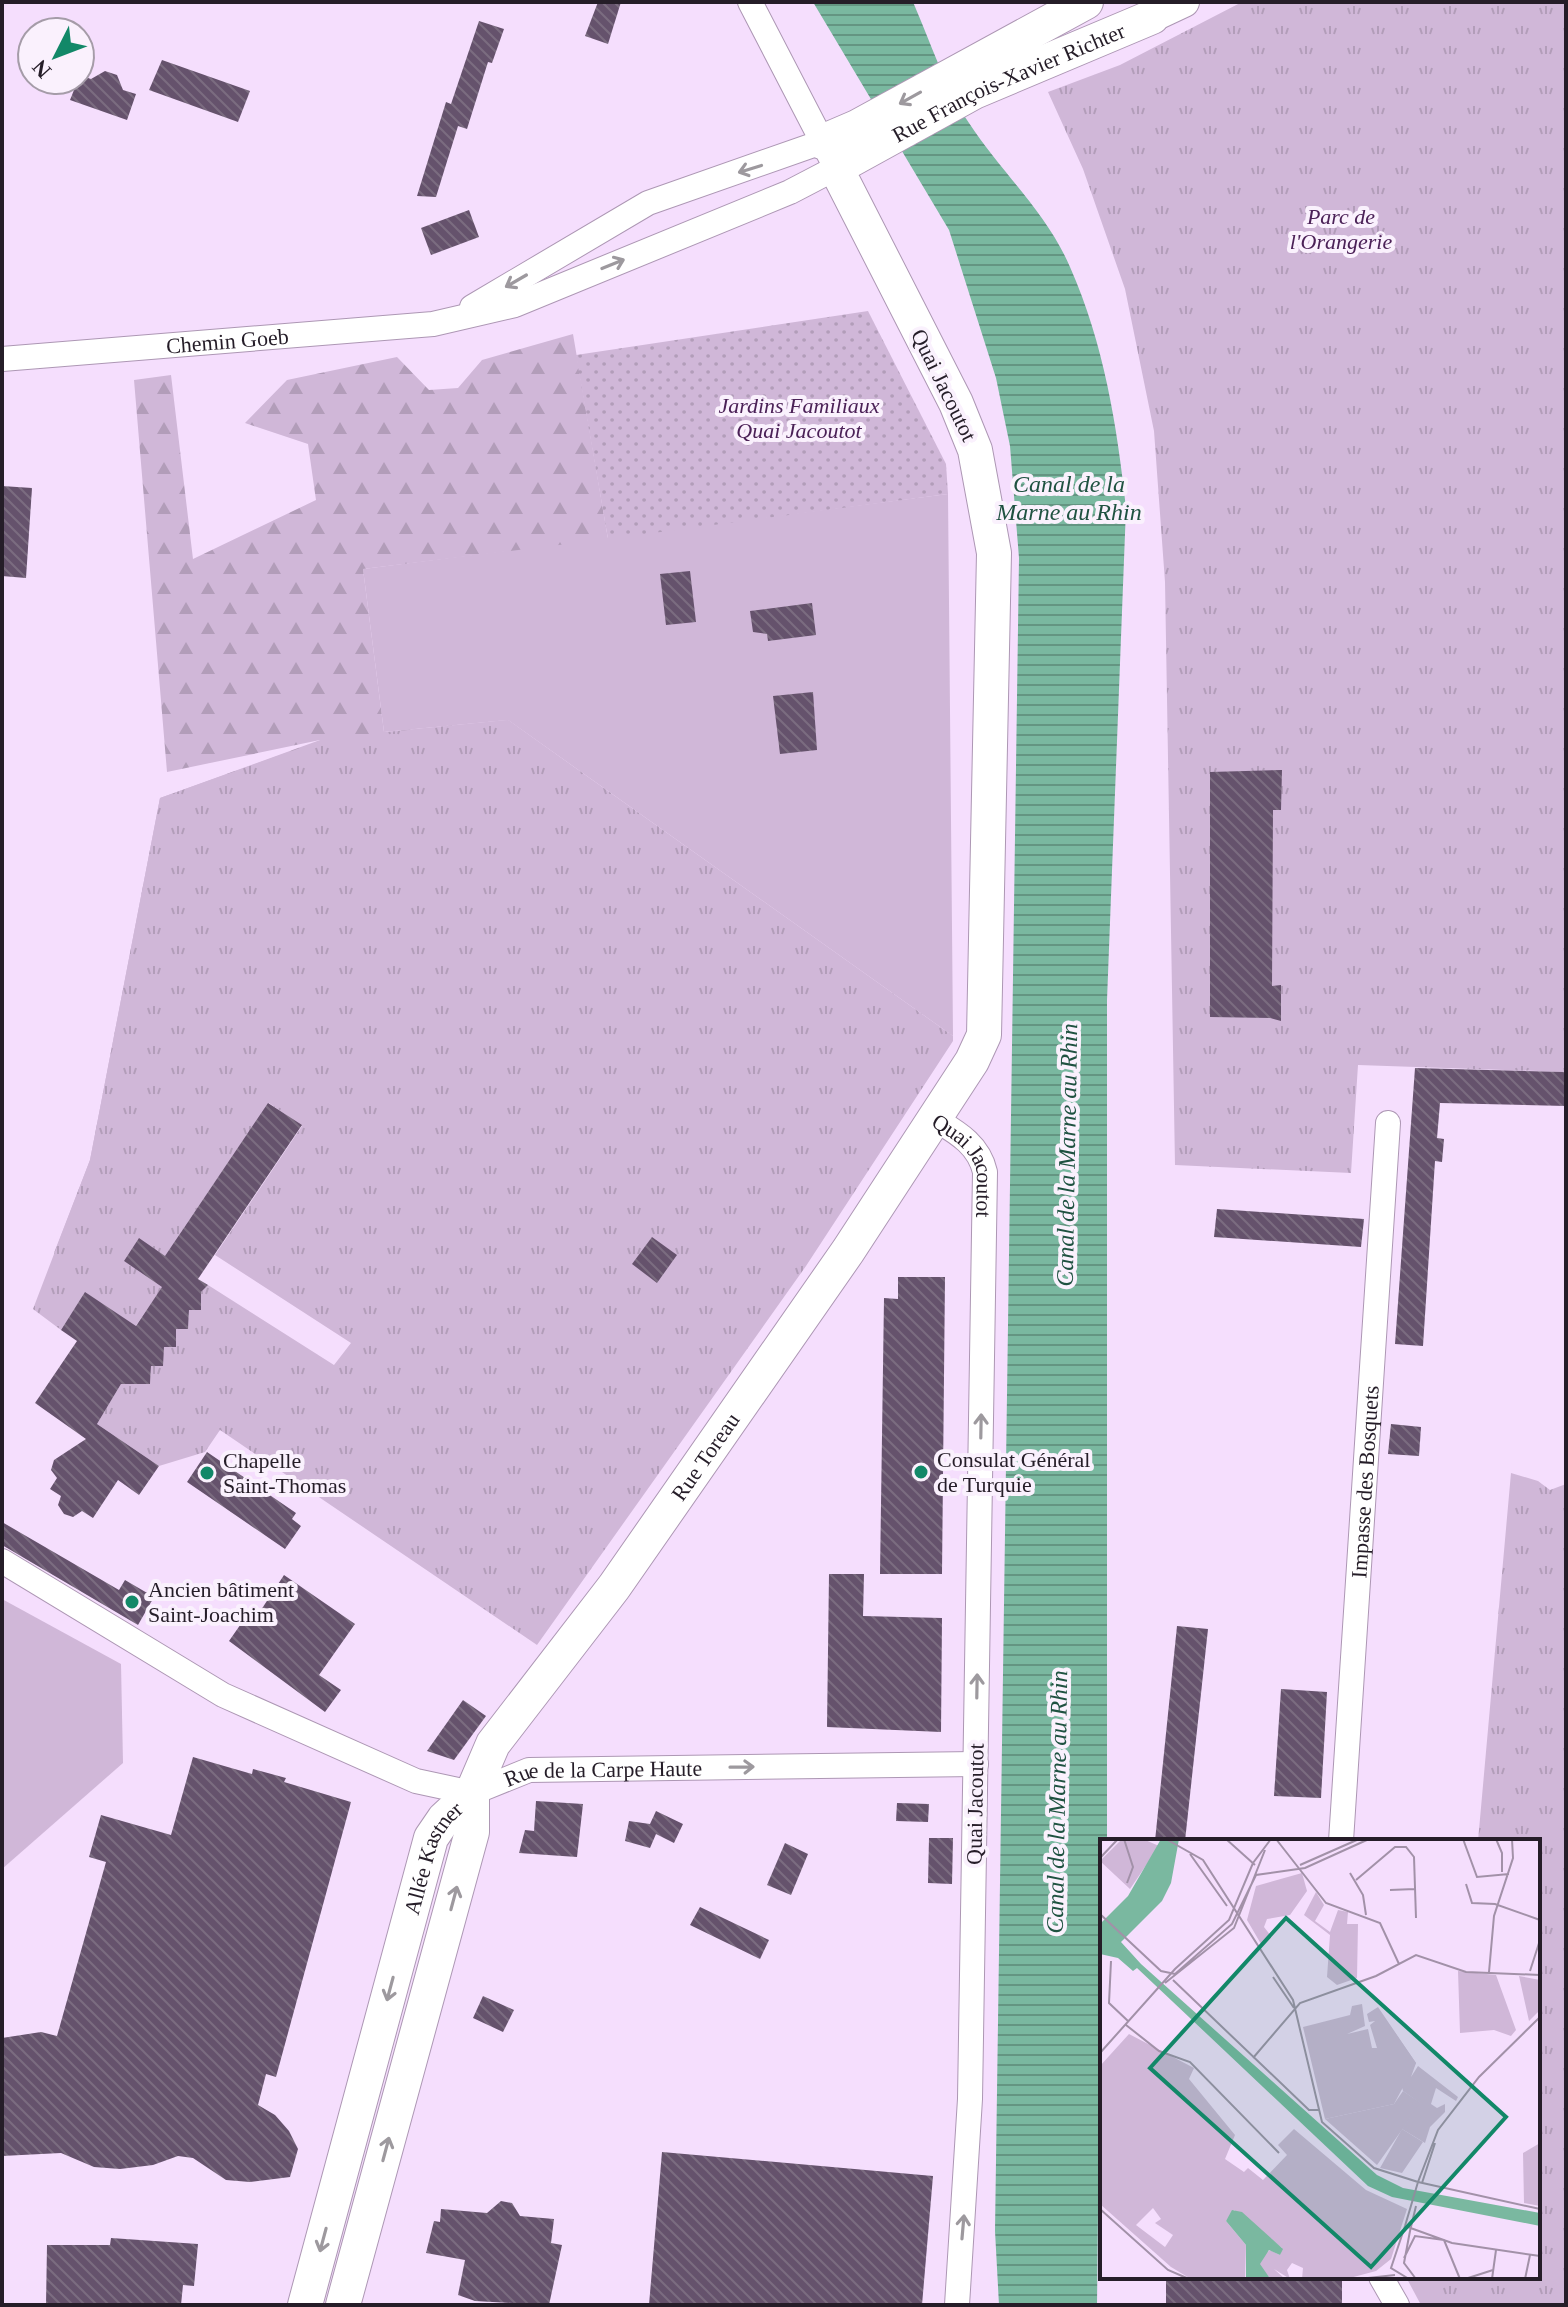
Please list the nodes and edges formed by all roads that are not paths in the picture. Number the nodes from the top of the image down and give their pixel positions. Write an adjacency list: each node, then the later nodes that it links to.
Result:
1 (750, 2): 6 (street, Quai Jacoutot)
2 (1184, 2): 4 (street, Rue François-Xavier Richter)
3 (1071, 6): 5 (main road, Rue François-Xavier Richter)
4 (1148, 7): 5 (main road, Rue François-Xavier Richter)
5 (968, 81): 6 (main road, Rue François-Xavier Richter)
6 (829, 155): 7 (street, Chemin Goeb, one-way to 7); 7 (street, Chemin Goeb, one-way to 6); 9 (main road, Quai Jacoutot)
7 (450, 319): 8 (street, Chemin Goeb)
8 (2, 359)
9 (935, 1119): 12 (street, Quai Jacoutot, one-way to 9); 13 (main road, Rue Toreau)
10 (1388, 1123): 14 (street, Impasse des Bosquets)
11 (2, 1561): 13 (street, Rue de la Carpe Haute)
12 (976, 1764): 13 (street, Rue de la Carpe Haute, one-way to 12); 20 (street, Quai Jacoutot, one-way to 12)
13 (472, 1793): 15 (main road, Allée Kastner); 16 (main road, Allée Kastner, one-way to 13)
14 (1341, 1839)
15 (401, 1948): 16 (main road); 18 (main road, Allée Kastner, one-way to 18)
16 (439, 1956): 19 (main road, Allée Kastner, one-way to 16)
17 (1382, 2279): 21 (street)
18 (305, 2305)
19 (343, 2305)
20 (957, 2305)
21 (1397, 2305)

